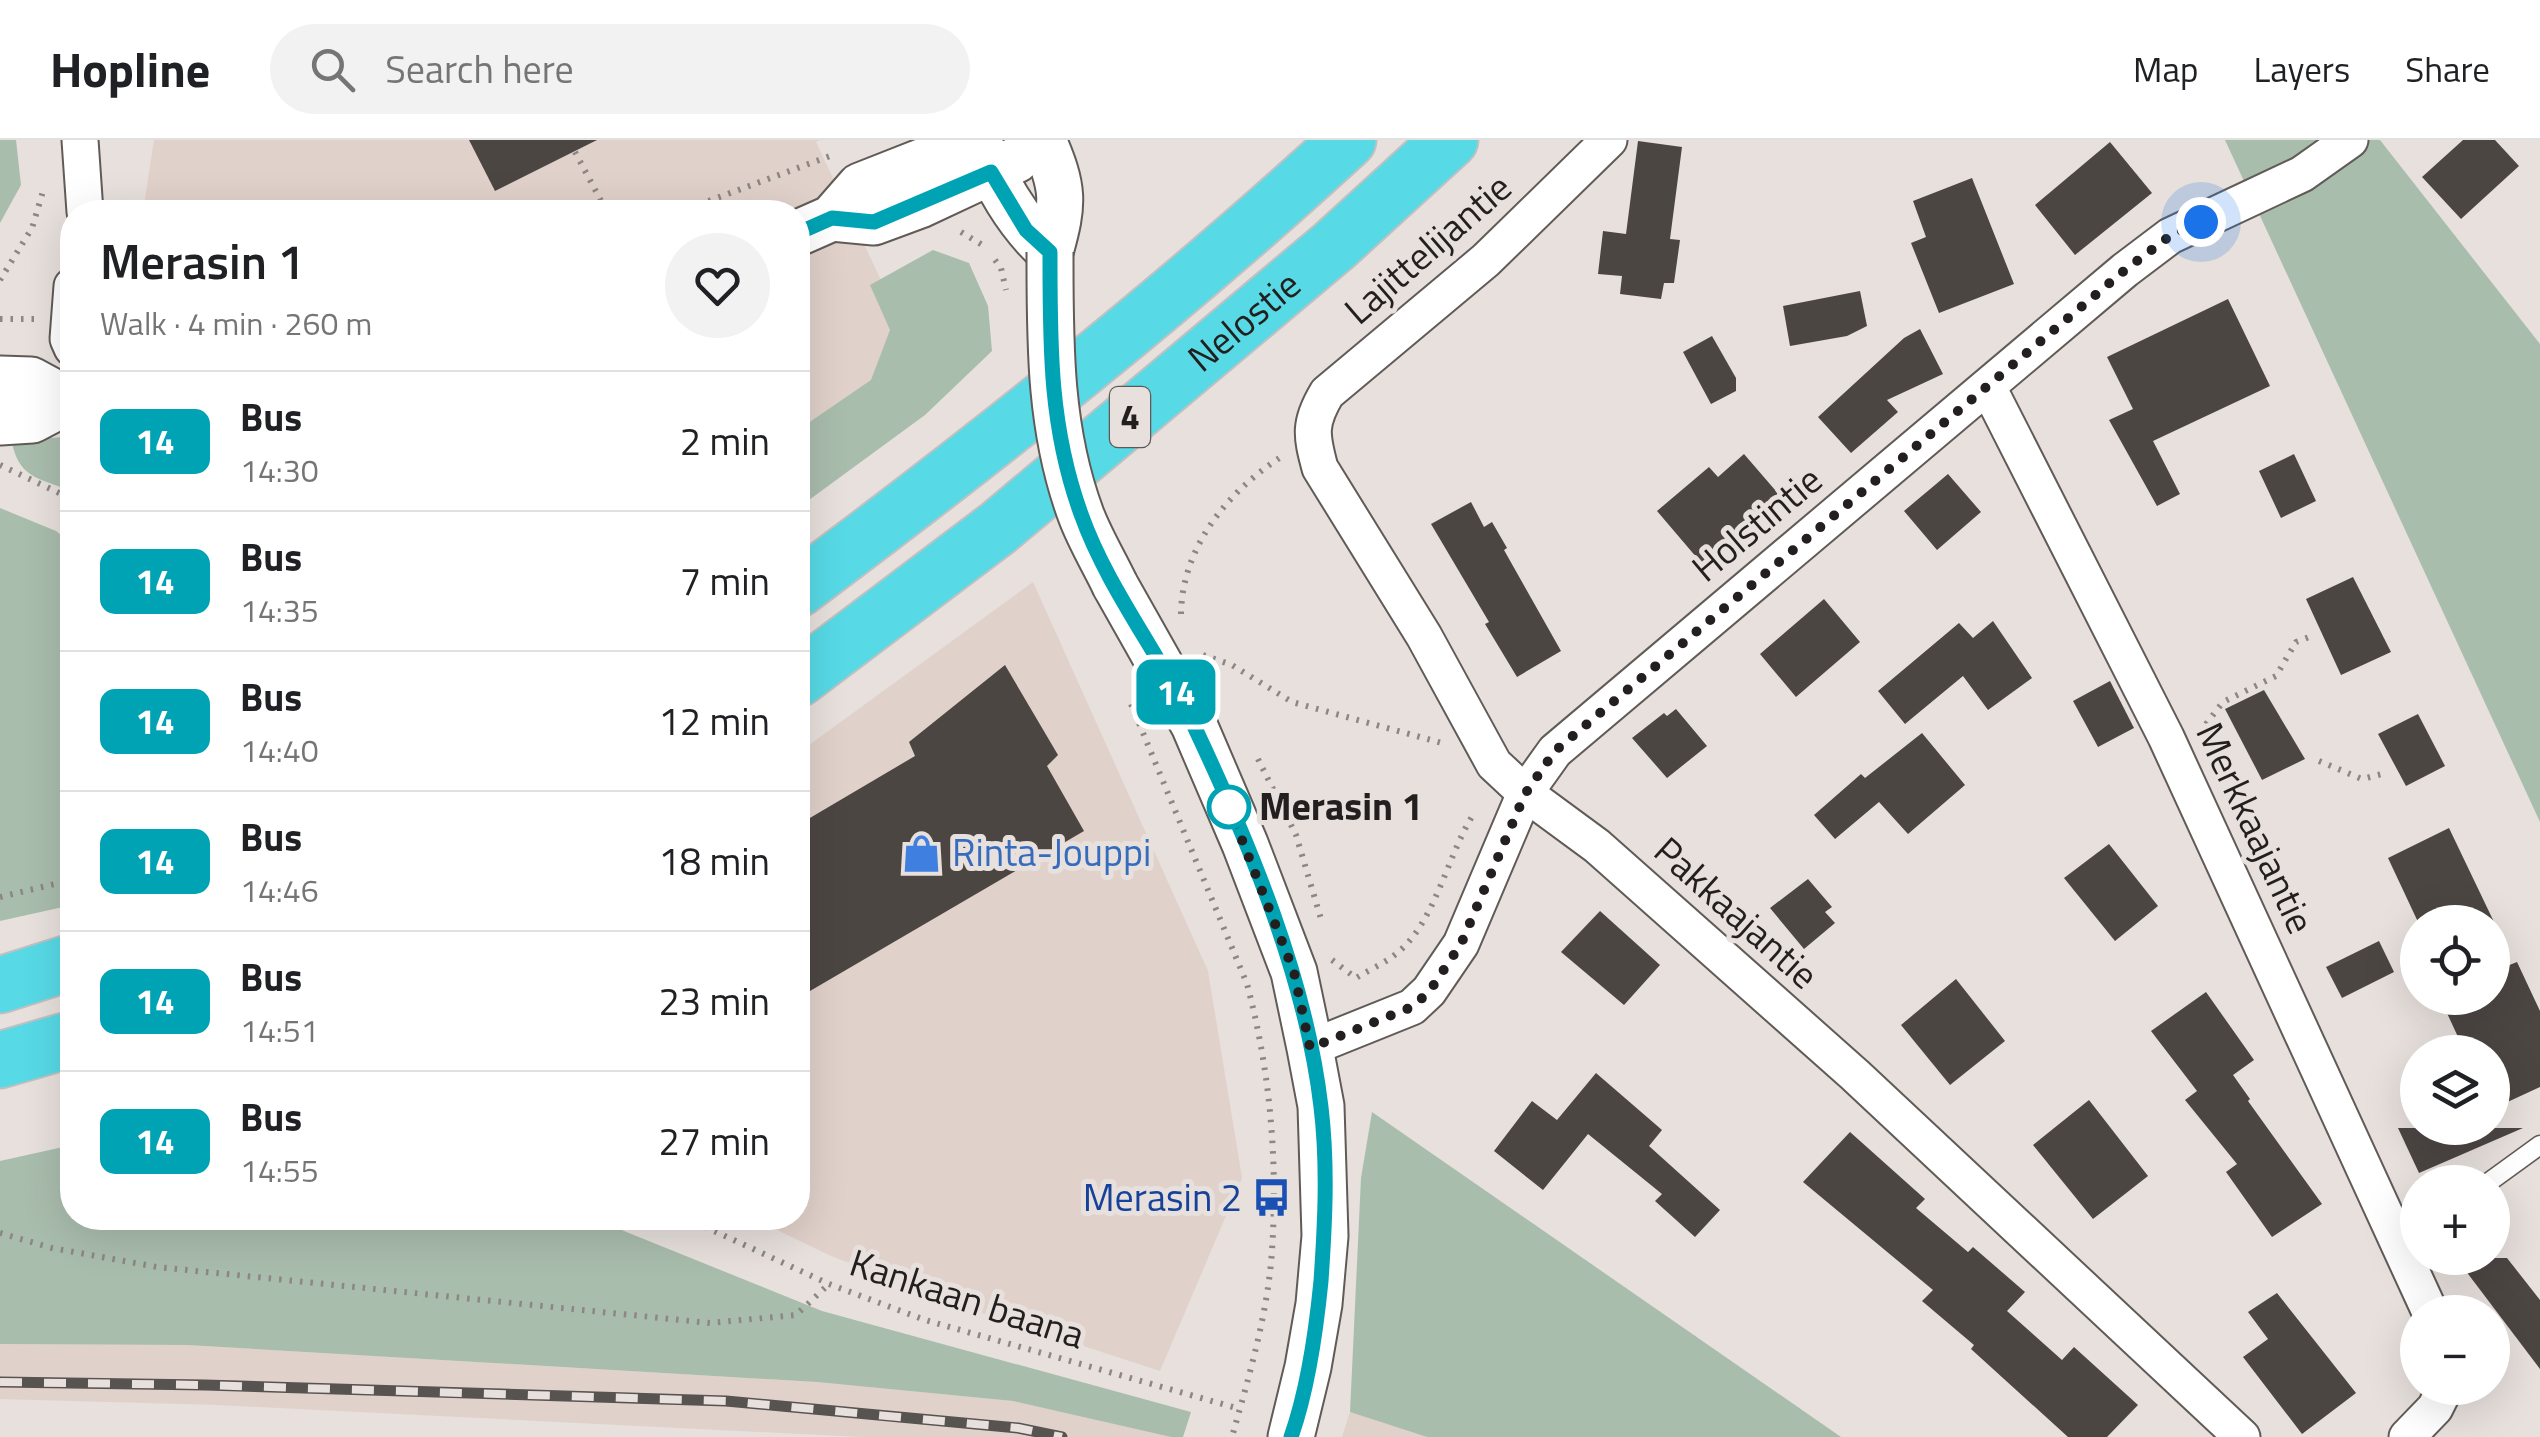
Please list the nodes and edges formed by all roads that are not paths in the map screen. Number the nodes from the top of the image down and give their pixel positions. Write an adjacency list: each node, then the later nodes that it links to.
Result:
1 (80, 140): 8 (street)
2 (1348, 140): 17 (highway, Nelostie / 4)
3 (1450, 140): 18 (highway, Nelostie / 4)
4 (1609, 140): 16 (street, Lajittelijantie)
5 (2350, 140): 12 (street, Holstintie)
6 (1048, 142): 7 (street); 10 (street)
7 (982, 151): 9 (street); 10 (street)
8 (84, 200)
9 (815, 225)
10 (1050, 252): 23 (street, bridge)
11 (0, 380): 13 (street)
12 (1988, 386): 19 (street, Holstintie); 27 (street, Merkkaajantie)
13 (60, 395)
14 (60, 405): 15 (street)
15 (0, 422)
16 (1312, 438): 19 (street, Pakkaajantie)
17 (810, 580)
18 (810, 669)
19 (1508, 776): 23 (street, Holstintie); 30 (street, Pakkaajantie)
20 (60, 974): 21 (highway)
21 (0, 985)
22 (60, 1042): 24 (highway)
23 (1310, 1048): 29 (street)
24 (0, 1060)
25 (2540, 1146): 26 (lane)
26 (2510, 1168)
27 (2400, 1222)
28 (2436, 1405): 31 (street)
29 (1290, 1437)
30 (2242, 1437)
31 (2408, 1437)

